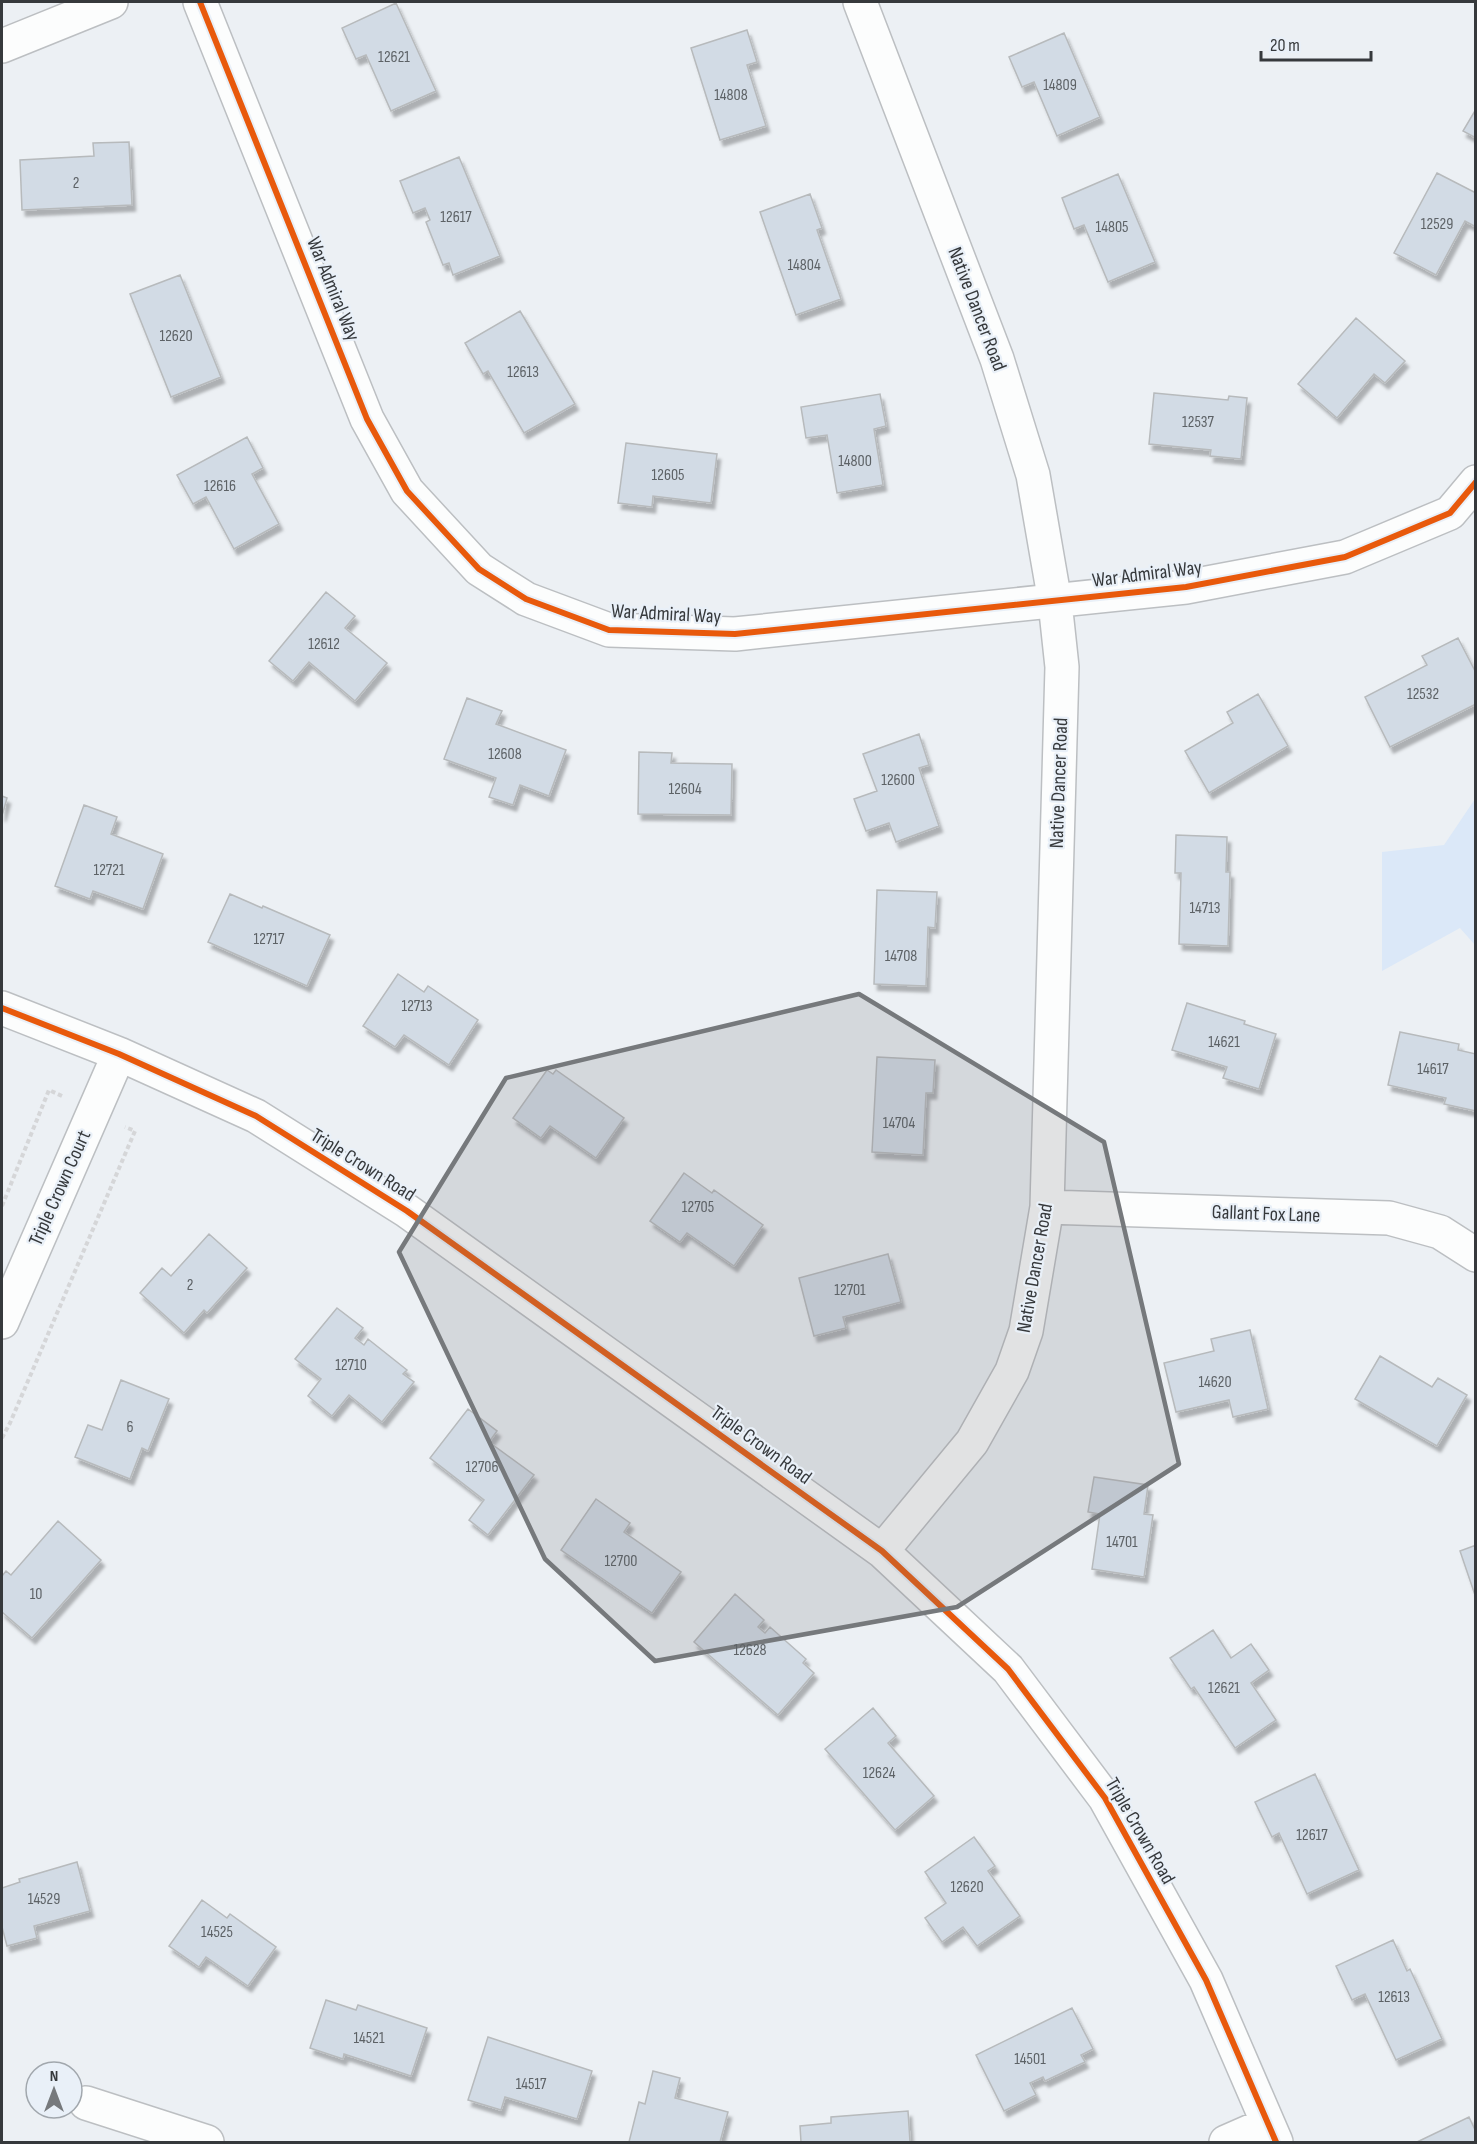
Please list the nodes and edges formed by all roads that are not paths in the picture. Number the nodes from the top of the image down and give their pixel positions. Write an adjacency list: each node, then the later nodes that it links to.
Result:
1 (111, 2): 4 (street)
2 (200, 2): 6 (street, War Admiral Way)
3 (860, 2): 6 (street, Native Dancer Road)
4 (2, 46)
5 (1476, 482): 6 (street, War Admiral Way)
6 (1055, 602): 9 (street, Native Dancer Road)
7 (2, 1008): 8 (street, Triple Crown Road)
8 (119, 1054): 11 (street, Triple Crown Court); 12 (street, Triple Crown Road)
9 (1047, 1207): 10 (street, Gallant Fox Lane); 12 (street, Native Dancer Road)
10 (1476, 1255)
11 (2, 1322)
12 (882, 1551): 14 (street, Triple Crown Road)
13 (86, 2103): 15 (street)
14 (1272, 2133): 16 (street)
15 (207, 2142)
16 (1226, 2142)

